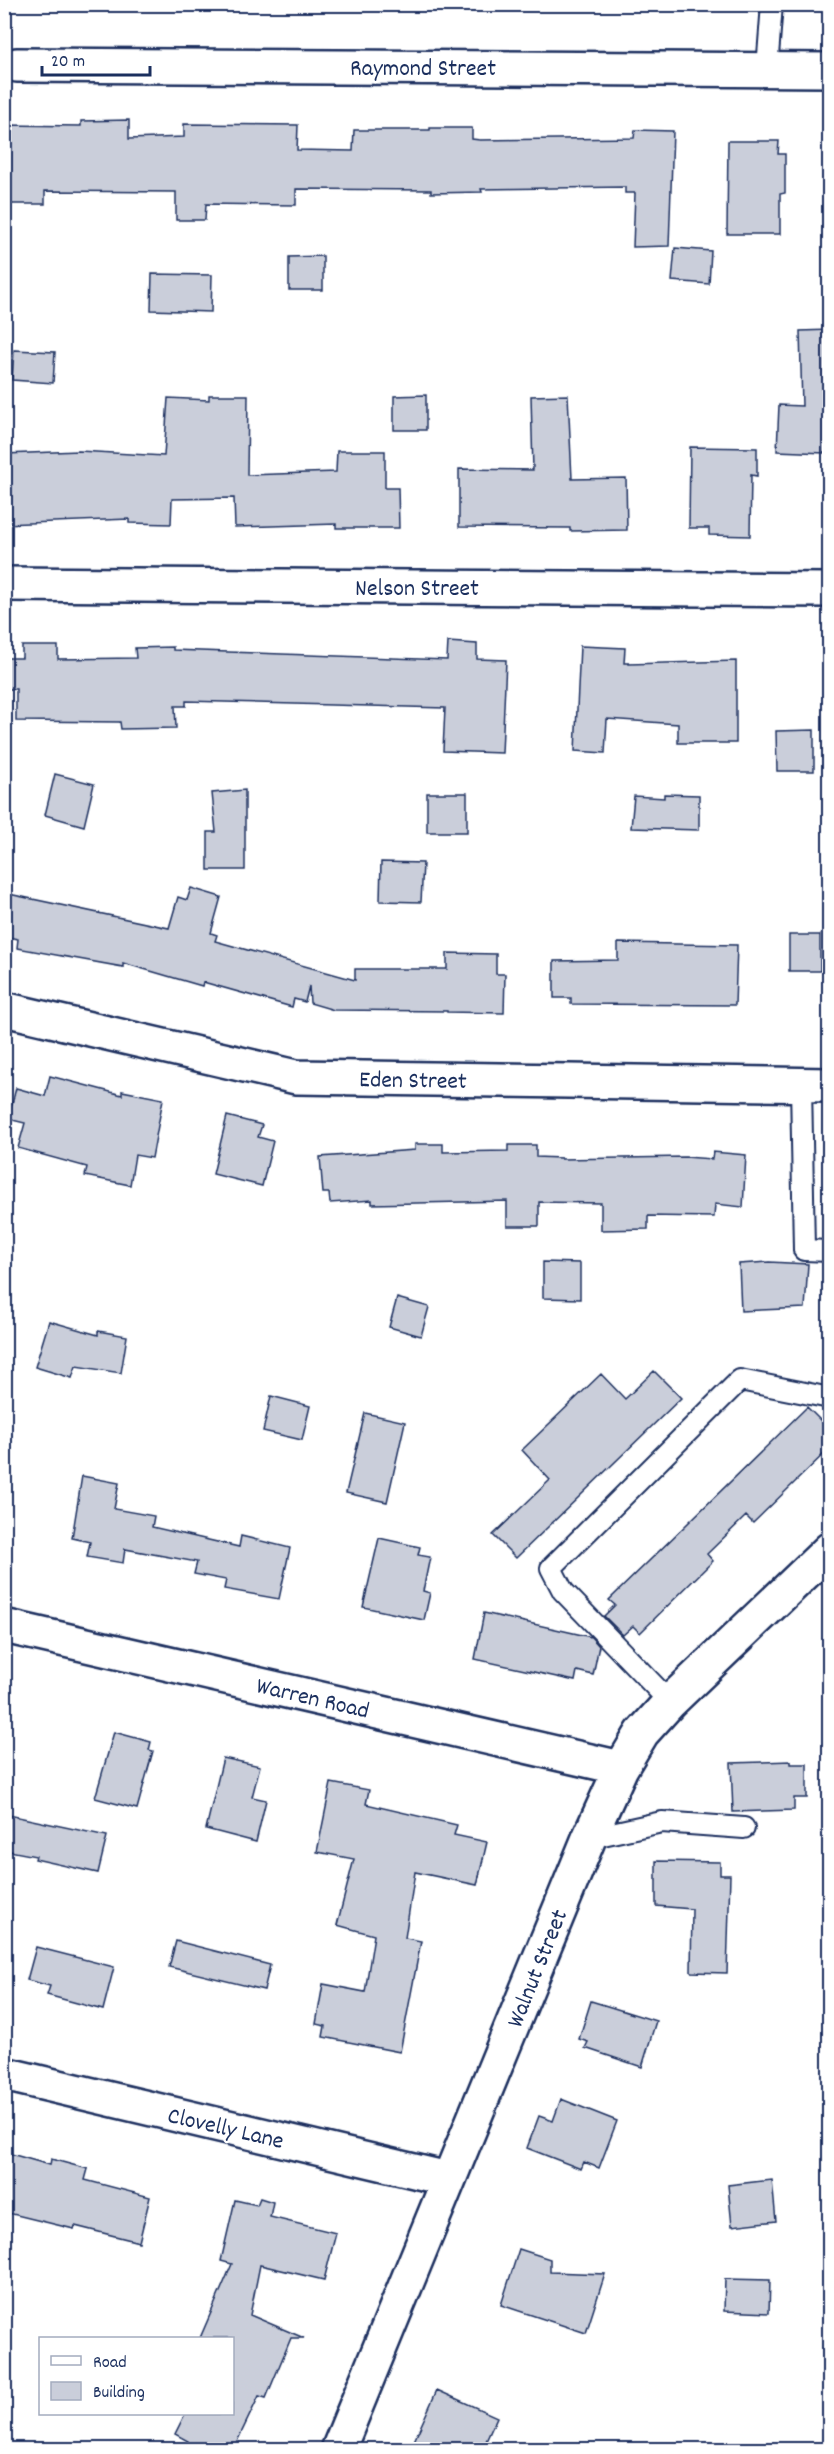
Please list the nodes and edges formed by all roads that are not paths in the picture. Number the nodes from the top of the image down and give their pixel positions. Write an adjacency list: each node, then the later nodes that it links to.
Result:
1 (772, 4): 3 (lane)
2 (16, 64): 3 (street, Raymond Street)
3 (767, 69): 4 (street, Raymond Street)
4 (830, 70)
5 (4, 584): 6 (street, Nelson Street)
6 (830, 590)
7 (4, 1009): 8 (street, Eden Street)
8 (815, 1085): 9 (lane)
9 (830, 1251)
10 (830, 1398): 13 (lane)
11 (830, 1549): 13 (street, Walnut Street)
12 (4, 1626): 14 (street, Warren Road)
13 (670, 1702): 14 (street, Walnut Street)
14 (621, 1768): 16 (street, Walnut Street)
15 (744, 1828): 16 (lane)
16 (589, 1838): 18 (street, Walnut Street)
17 (4, 2074): 18 (street, Clovelly Lane)
18 (448, 2179): 19 (street, Walnut Street)
19 (338, 2450)

